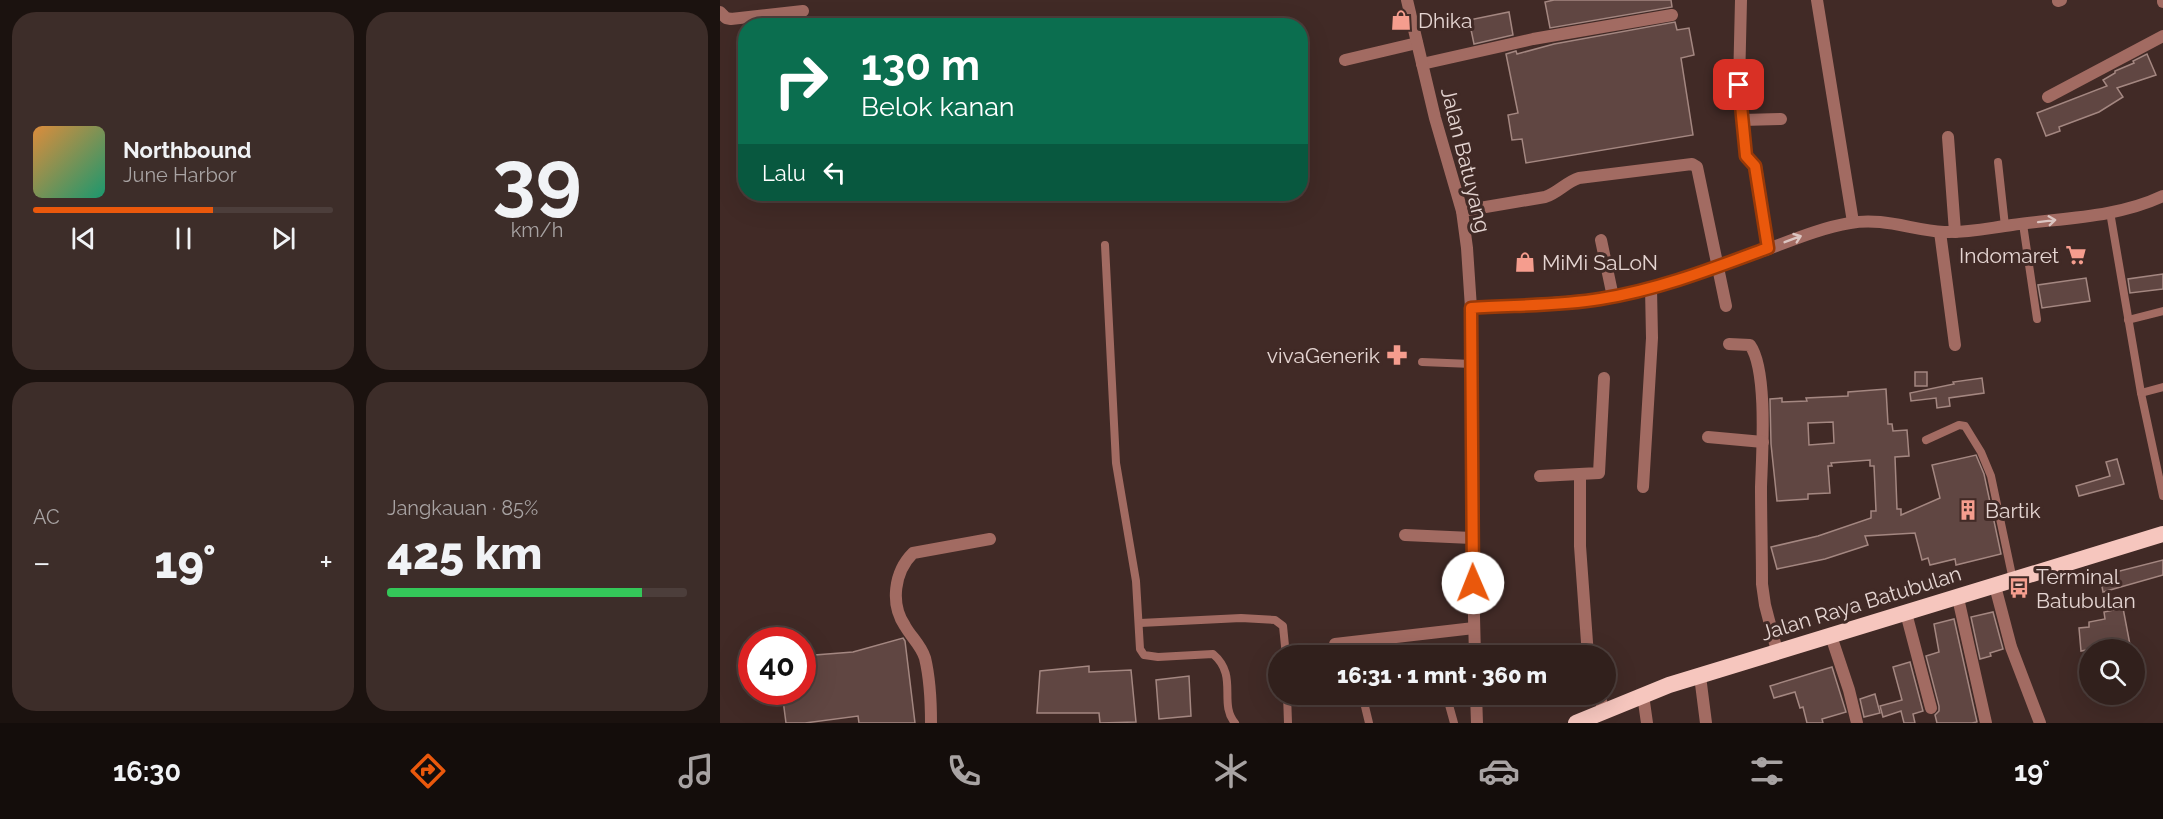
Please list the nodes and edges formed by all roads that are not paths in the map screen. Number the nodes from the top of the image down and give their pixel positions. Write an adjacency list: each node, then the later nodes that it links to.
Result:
1 (1407, 0): 10 (street, Jalan Batuyang)
2 (1741, 0): 15 (street)
3 (1817, 0): 21 (street)
4 (803, 10): 8 (street)
5 (720, 12): 7 (street)
6 (1672, 15): 12 (street)
7 (738, 18)
8 (739, 18)
9 (2163, 36): 13 (street)
10 (1417, 43): 11 (street); 12 (street, Jalan Batuyang)
11 (1345, 60)
12 (1422, 64): 19 (street, Jalan Batuyang)
13 (2048, 97)
14 (1782, 119): 15 (street)
15 (1742, 120): 28 (street)
16 (1948, 137): 25 (street)
17 (1998, 162): 23 (lane)
18 (2163, 196): 20 (street)
19 (1462, 211): 29 (street); 33 (street, Jalan Batuyang)
20 (2110, 212): 22 (street, one-way to 20); 36 (lane)
21 (1853, 222): 24 (street); 28 (street, one-way to 21)
22 (2023, 224): 23 (street); 35 (lane)
23 (2005, 226): 25 (street)
24 (1940, 232): 25 (street); 38 (street)
25 (1955, 232)
26 (1601, 240): 31 (street)
27 (1105, 245): 59 (lane)
28 (1768, 248): 29 (street)
29 (1717, 267): 30 (street); 32 (street)
30 (1651, 288): 31 (street); 49 (street)
31 (1613, 297): 33 (street)
32 (1726, 306)
33 (1471, 308): 40 (street, Jalan Batuyang)
34 (2163, 311): 36 (lane)
35 (2037, 319)
36 (2128, 320): 43 (lane)
37 (1729, 344): 46 (street)
38 (1955, 345)
39 (1422, 362): 40 (lane)
40 (1472, 364): 53 (street, Jalan Batuyang)
41 (1604, 378): 47 (street)
42 (2163, 387): 43 (lane)
43 (2141, 393): 50 (lane)
44 (1708, 436): 46 (street)
45 (1926, 440): 55 (lane)
46 (1763, 442): 66 (street)
47 (1580, 475): 48 (street); 65 (street)
48 (1539, 476)
49 (1643, 486)
50 (2163, 496)
51 (2163, 534): 55 (highway, Jalan Raya Batubulan)
52 (1405, 535): 53 (street)
53 (1472, 538): 60 (street, Jalan Batuyang)
54 (990, 539): 76 (street)
55 (2013, 580): 56 (highway, Jalan Raya Batubulan)
56 (1995, 586): 57 (highway, Jalan Raya Batubulan); 87 (street)
57 (1958, 598): 58 (highway, Jalan Raya Batubulan); 86 (street)
58 (1906, 613): 61 (highway, Jalan Raya Batubulan); 74 (street)
59 (1140, 623): 63 (lane); 77 (lane)
60 (1474, 628): 62 (street); 64 (street, Jalan Batuyang)
61 (1831, 636): 66 (highway, Jalan Raya Batubulan); 85 (street)
62 (1335, 644)
63 (1285, 645)
64 (1475, 645)
65 (1587, 645)
66 (1778, 651): 67 (highway, Jalan Raya Batubulan)
67 (1700, 676): 68 (highway, Jalan Raya Batubulan); 84 (street)
68 (1643, 695): 75 (highway, Jalan Raya Batubulan); 83 (street)
69 (1287, 705): 78 (lane)
70 (1365, 705): 79 (lane)
71 (1449, 705): 80 (lane)
72 (1476, 705): 81 (street)
73 (1602, 705): 75 (street)
74 (1931, 708)
75 (1604, 712): 82 (highway, Jalan Raya Batubulan)
76 (931, 723)
77 (1235, 723)
78 (1288, 723)
79 (1369, 723)
80 (1454, 723)
81 (1477, 723)
82 (1576, 723)
83 (1647, 723)
84 (1706, 723)
85 (1857, 723)
86 (1986, 723)
87 (2040, 723)

